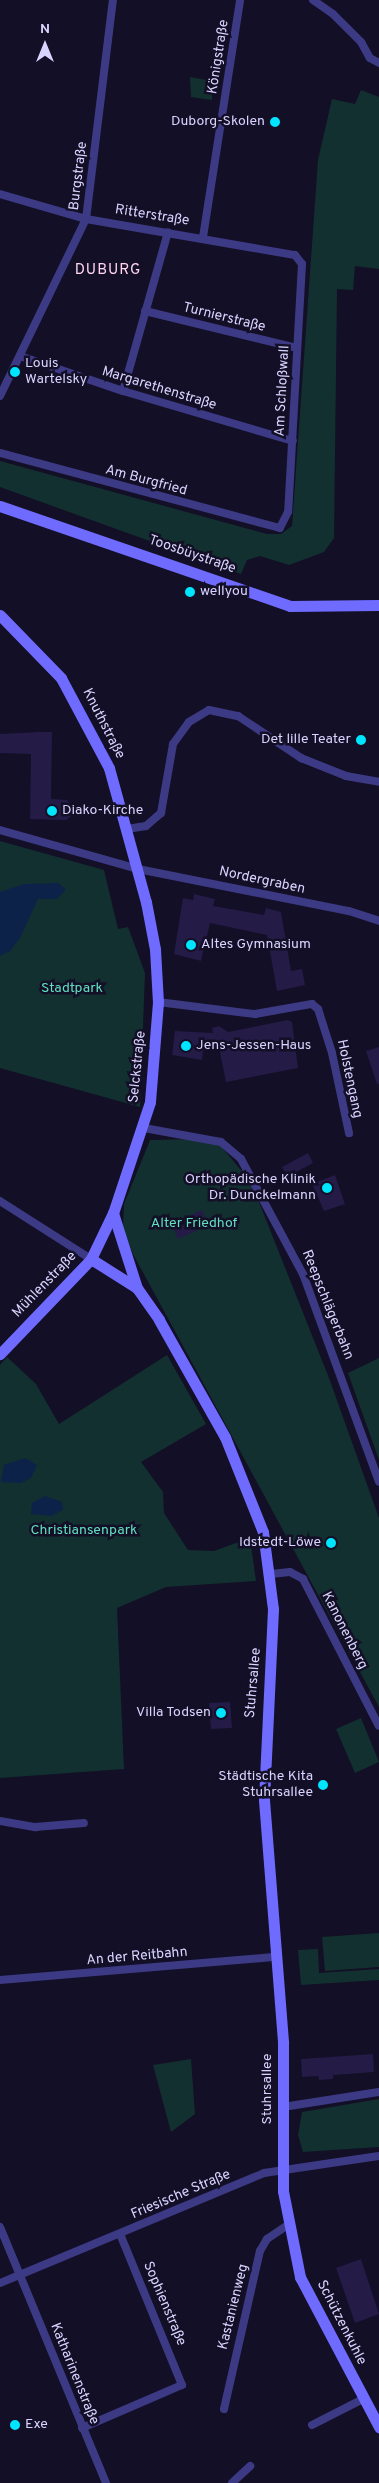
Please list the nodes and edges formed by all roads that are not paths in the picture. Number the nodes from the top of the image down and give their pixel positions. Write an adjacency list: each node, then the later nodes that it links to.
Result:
1 (113, 0): 6 (street, Burgstraße)
2 (240, 0): 8 (street, Königstraße)
3 (313, 0): 4 (street)
4 (379, 63)
5 (0, 194): 6 (street, Ritterstraße)
6 (86, 218): 7 (street, Ritterstraße); 12 (street, Burgstraße)
7 (168, 232): 8 (street, Ritterstraße); 10 (street)
8 (202, 237): 9 (street, Ritterstraße)
9 (300, 259): 11 (street, Am Schloßwall)
10 (145, 311): 11 (street, Turnierstraße); 14 (street)
11 (297, 348): 16 (street, Am Schloßwall)
12 (20, 356): 13 (street, Burgstraße); 14 (street, Margarethenstraße)
13 (2, 386): 15 (street, Burgstraße)
14 (123, 391): 16 (street, Margarethenstraße)
15 (0, 396)
16 (293, 441): 19 (street, Am Schloßwall)
17 (0, 454): 19 (street, Am Burgfried)
18 (0, 506): 20 (main road, Toosbüystraße)
19 (285, 524)
20 (379, 605)
21 (0, 615): 23 (main road, Knuthstraße)
22 (379, 782): 23 (street)
23 (127, 829): 25 (main road, Knuthstraße)
24 (0, 830): 25 (street, Nordergraben)
25 (138, 869): 26 (street, Nordergraben); 27 (main road, Selckstraße)
26 (379, 921)
27 (158, 1002): 28 (main road, Selckstraße); 29 (street, Holstengang)
28 (144, 1128): 31 (main road, Selckstraße); 35 (street, Reepschlägerbahn)
29 (349, 1133)
30 (0, 1201): 32 (street)
31 (113, 1213): 32 (main road, Selckstraße); 33 (main road)
32 (91, 1259): 33 (main road, Stuhrsallee); 34 (main road, Mühlenstraße)
33 (137, 1288): 36 (main road, Stuhrsallee)
34 (0, 1354)
35 (379, 1482)
36 (271, 1574): 37 (street, Kanonenberg); 40 (main road, Stuhrsallee)
37 (379, 1726)
38 (0, 1821): 39 (street)
39 (84, 1823)
40 (276, 1957): 41 (street, An der Reitbahn); 43 (main road, Stuhrsallee)
41 (0, 1980)
42 (379, 2092): 43 (street)
43 (284, 2107): 45 (main road, Stuhrsallee)
44 (379, 2156): 45 (street, Friesische Straße)
45 (282, 2168): 46 (main road, Schützenkuhle); 48 (street, Friesische Straße)
46 (289, 2224): 51 (main road, Schützenkuhle); 52 (street, Kastanienweg)
47 (0, 2227): 49 (street, Katharinenstraße)
48 (120, 2234): 49 (street, Friesische Straße); 55 (street, Sophienstraße)
49 (21, 2275): 50 (street, Friesische Straße); 55 (street, Katharinenstraße)
50 (0, 2284)
51 (363, 2399): 53 (street); 54 (main road, Schützenkuhle)
52 (224, 2409)
53 (312, 2425)
54 (379, 2427)
55 (82, 2428): 57 (street, Katharinenstraße)
56 (250, 2466): 58 (street)
57 (106, 2483)
58 (232, 2483)

